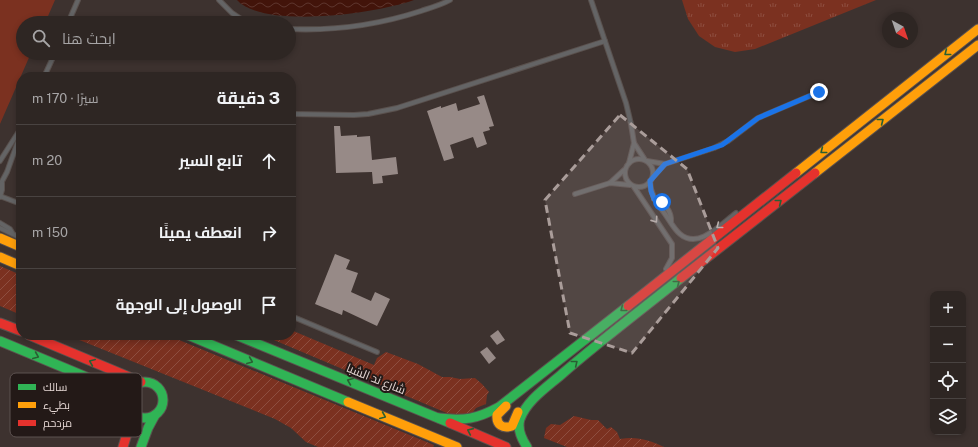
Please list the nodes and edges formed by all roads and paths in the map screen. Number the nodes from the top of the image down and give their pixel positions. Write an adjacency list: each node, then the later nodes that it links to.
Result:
1 (78, 0): 5 (lane)
2 (219, 0): 6 (lane)
3 (450, 0): 8 (lane)
4 (591, 0): 9 (lane)
5 (71, 16)
6 (235, 16)
7 (978, 28): 16 (street, one-way to 16)
8 (296, 29)
9 (605, 41): 14 (lane); 17 (lane)
10 (978, 44): 19 (street, one-way to 10)
11 (52, 60): 12 (lane)
12 (46, 72)
13 (819, 92): 23 (lane)
14 (296, 114)
15 (16, 136): 20 (lane)
16 (836, 140): 19 (street); 32 (street, one-way to 32)
17 (634, 143): 21 (lane); 22 (lane)
18 (16, 146): 27 (lane)
19 (844, 150): 55 (street, one-way to 19)
20 (0, 160)
21 (646, 161): 22 (lane); 23 (lane); 25 (lane)
22 (629, 163): 24 (lane)
23 (665, 164): 25 (lane)
24 (625, 169): 26 (lane); 28 (lane)
25 (651, 180): 28 (lane); 32 (lane, one-way to 25)
26 (610, 183): 28 (lane); 29 (lane)
27 (1, 184): 30 (lane)
28 (632, 186): 40 (lane, one-way to 40)
29 (575, 194)
30 (0, 196): 31 (lane)
31 (16, 202)
32 (752, 207): 40 (street)
33 (0, 223): 35 (lane)
34 (0, 228): 35 (lane)
35 (14, 234)
36 (0, 238): 37 (street)
37 (16, 245)
38 (0, 257): 39 (street)
39 (16, 264)
40 (654, 285): 53 (street, one-way to 53)
41 (296, 318): 50 (lane)
42 (0, 323): 43 (street)
43 (16, 330)
44 (41, 340): 52 (street, one-way to 44)
45 (200, 340): 49 (street)
46 (248, 340): 48 (street, شارع ند الشبا)
47 (0, 341): 51 (street, one-way to 51)
48 (261, 345): 49 (street); 58 (street, شارع ند الشبا, one-way to 48)
49 (226, 351): 62 (street, one-way to 62)
50 (378, 352)
51 (77, 373)
52 (120, 373)
53 (536, 376): 55 (street); 58 (street)
54 (142, 382): 56 (street)
55 (545, 388): 64 (street)
56 (155, 415): 57 (street); 61 (street)
57 (142, 418)
58 (439, 418): 63 (street, شارع ند الشبا, one-way to 58)
59 (126, 437): 60 (street)
60 (123, 447)
61 (141, 447)
62 (457, 447)
63 (506, 447)
64 (527, 447)

